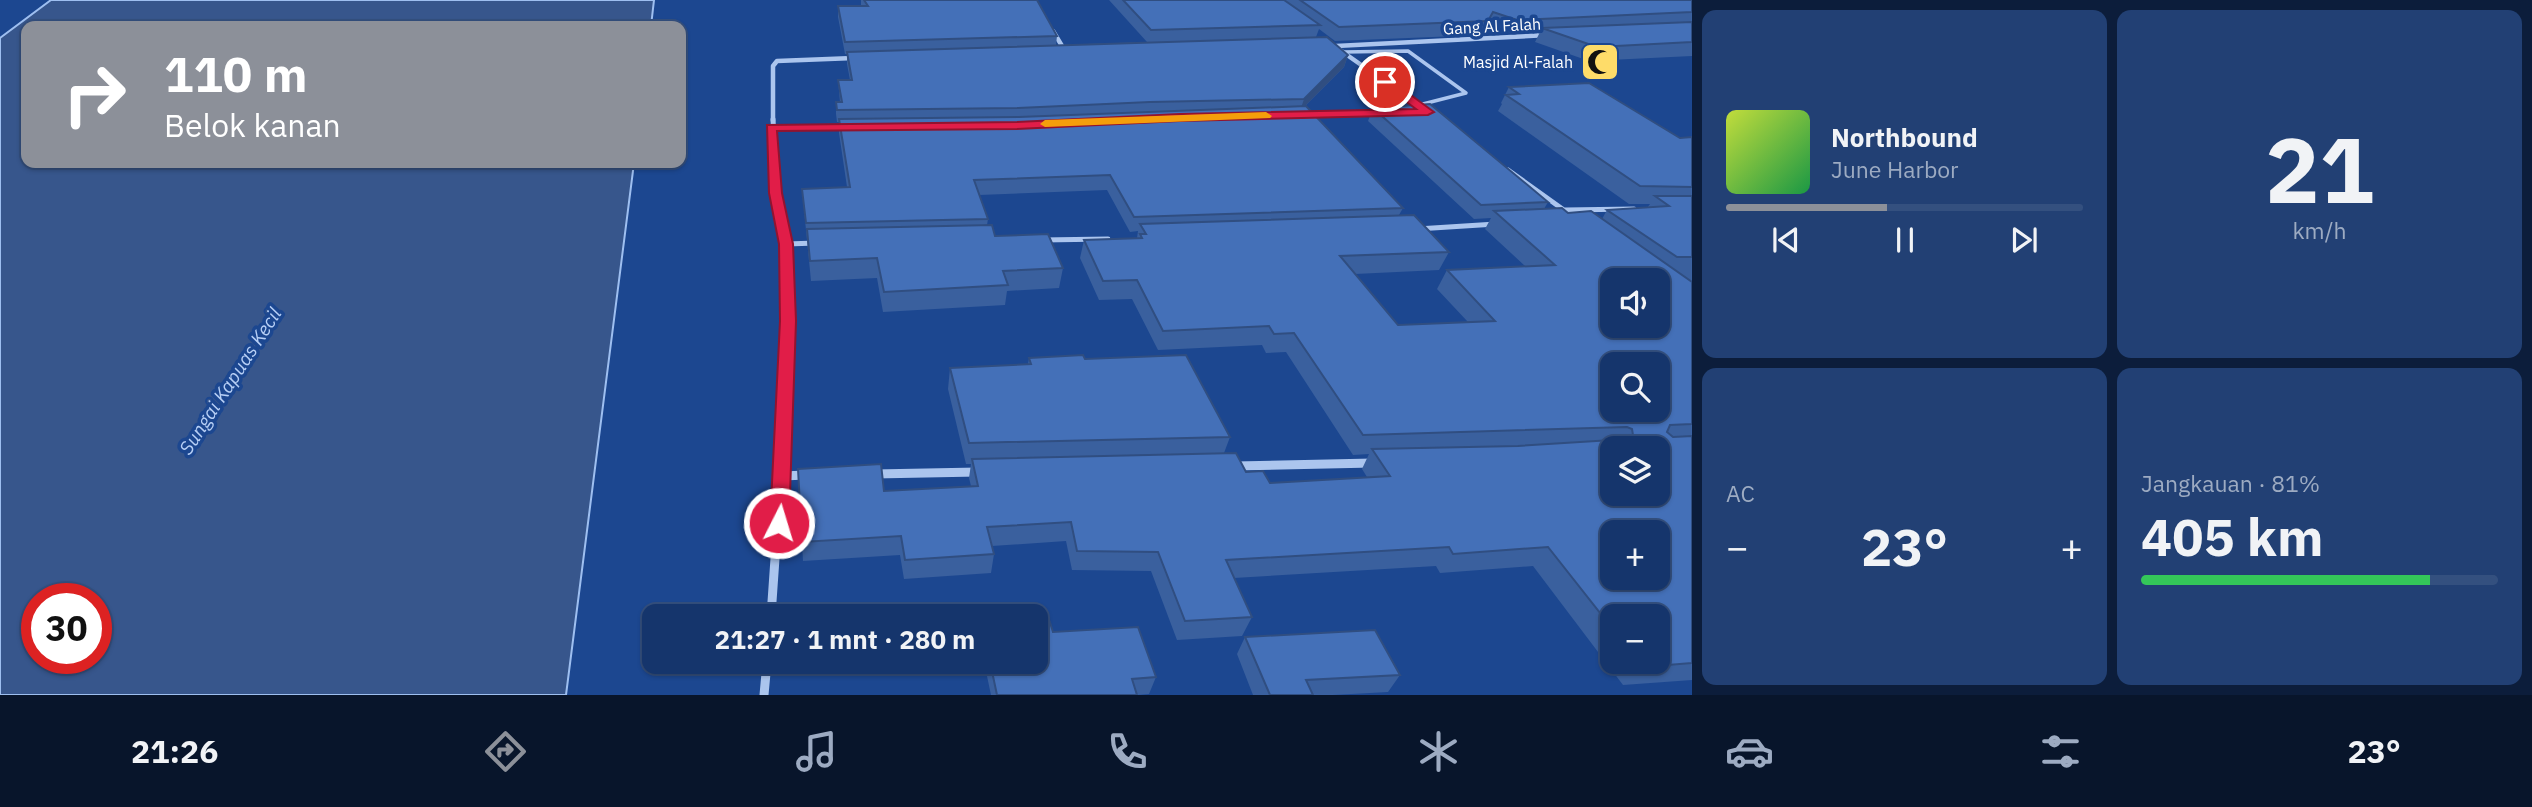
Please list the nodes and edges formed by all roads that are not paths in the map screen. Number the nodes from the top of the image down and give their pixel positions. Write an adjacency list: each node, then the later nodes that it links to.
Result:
1 (1047, 20): 4 (street)
2 (1556, 35): 6 (street, Gang Al Falah)
3 (1052, 51): 4 (street)
4 (1065, 51): 5 (street)
5 (1079, 51)
6 (1343, 52): 8 (street); 8 (lane)
7 (865, 57): 13 (street)
8 (1419, 105): 9 (street)
9 (1415, 112)
10 (1389, 113): 11 (street)
11 (1298, 115)
12 (852, 127): 13 (street)
13 (771, 128): 23 (street)
14 (1502, 165): 16 (street)
15 (1641, 209): 16 (street)
16 (1565, 210): 17 (street)
17 (1563, 220)
18 (1508, 223): 19 (street)
19 (1412, 229)
20 (1114, 239): 21 (street)
21 (1033, 240)
22 (828, 243): 23 (street)
23 (786, 244): 29 (street)
24 (1382, 463): 25 (street)
25 (1229, 467)
26 (991, 472): 27 (street)
27 (866, 474)
28 (811, 475): 29 (street)
29 (783, 476): 30 (street)
30 (772, 604)
31 (766, 674): 32 (street)
32 (764, 695)

